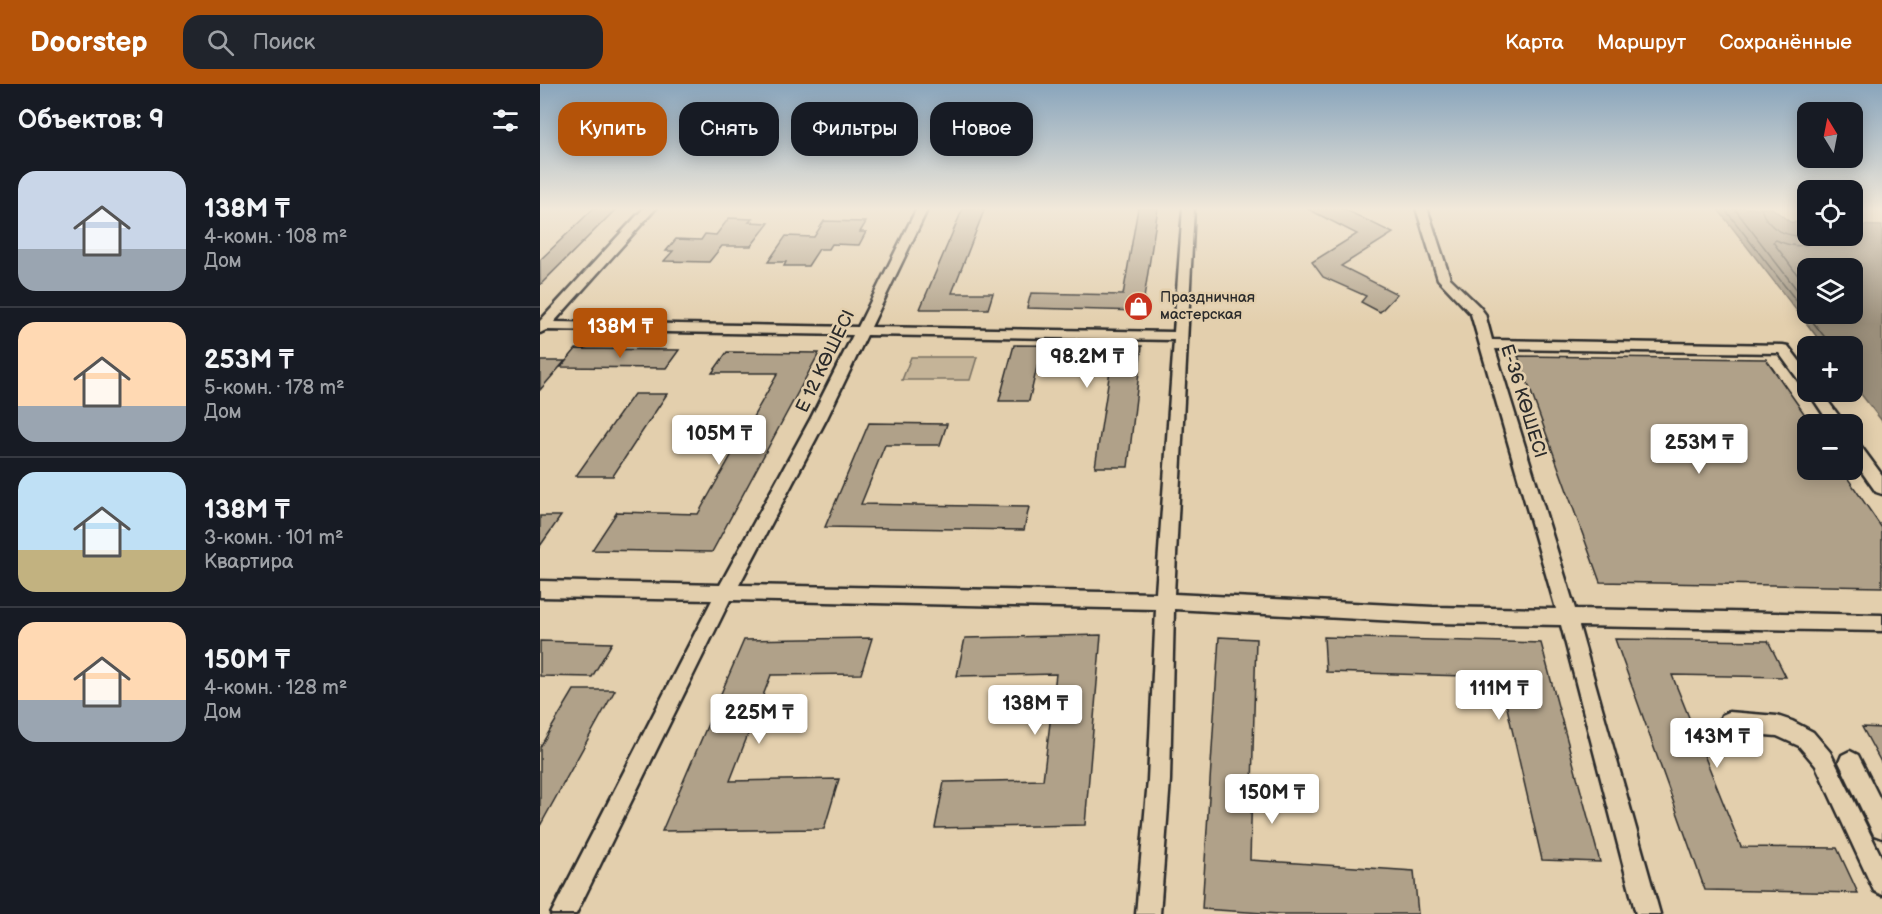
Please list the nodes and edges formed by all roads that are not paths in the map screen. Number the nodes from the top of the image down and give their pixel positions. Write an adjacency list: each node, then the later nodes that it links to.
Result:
1 (615, 247): 5 (street)
2 (904, 247): 6 (street, Е 12 КӨШЕСІ)
3 (1186, 247): 7 (street)
4 (1434, 247): 8 (street, Е-36 КӨШЕСІ)
5 (541, 327): 6 (street)
6 (862, 330): 7 (street); 13 (street, Е 12 КӨШЕСІ)
7 (1180, 336): 14 (street)
8 (1486, 344): 9 (street); 15 (street, Е-36 КӨШЕСІ)
9 (1797, 368)
10 (1863, 461): 11 (street)
11 (1882, 488)
12 (540, 589): 13 (street)
13 (725, 593): 14 (street); 21 (street, Е 12 КӨШЕСІ)
14 (1166, 601): 15 (street); 22 (street)
15 (1568, 618): 16 (street); 23 (street, Е-36 КӨШЕСІ)
16 (1882, 623)
17 (1729, 722): 20 (street)
18 (1850, 762): 19 (street)
19 (1882, 827)
20 (1882, 883)
21 (563, 914)
22 (1148, 914)
23 (1648, 914)

